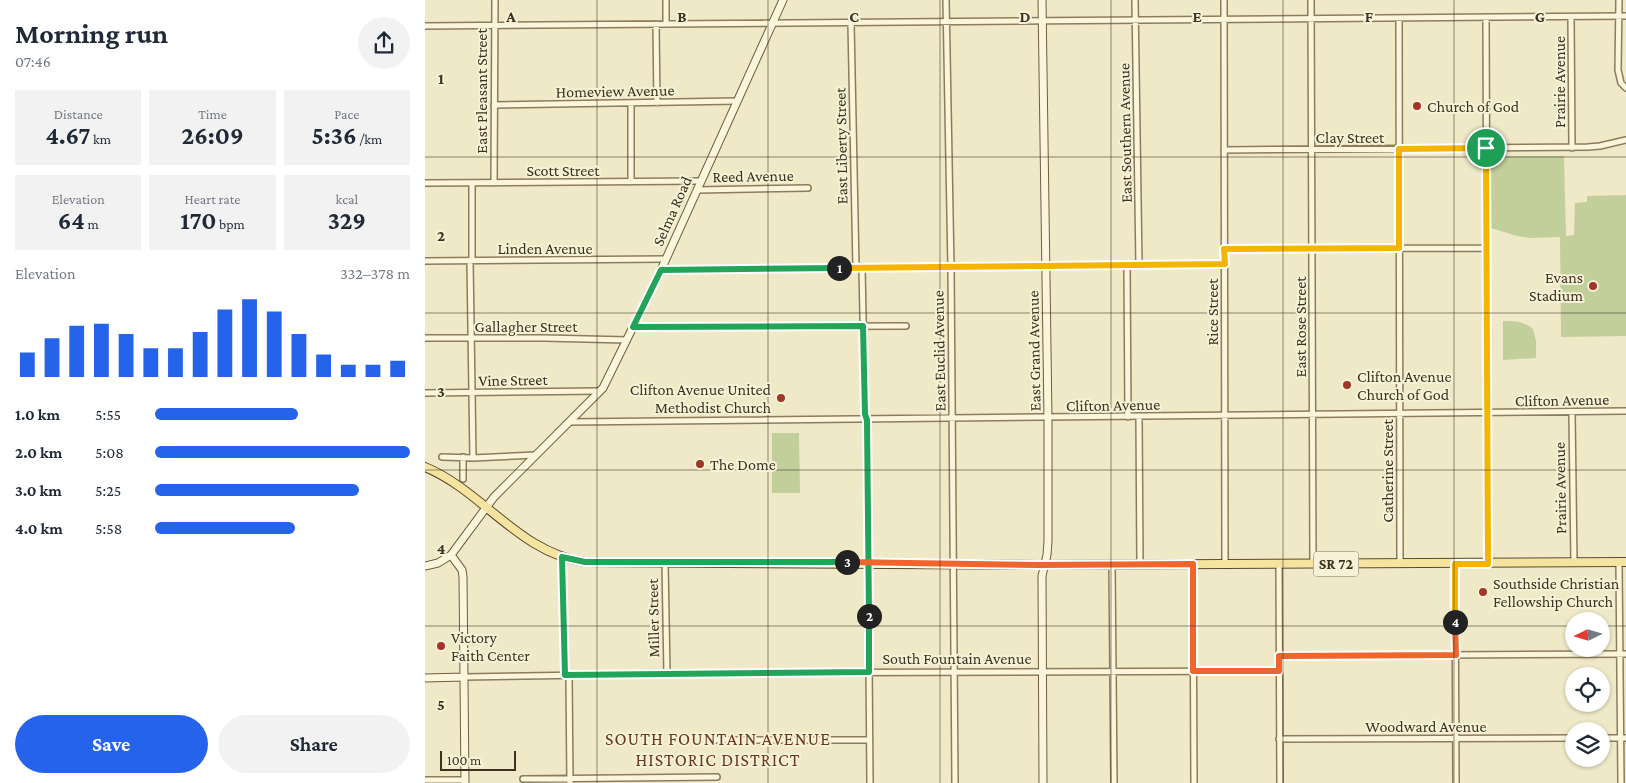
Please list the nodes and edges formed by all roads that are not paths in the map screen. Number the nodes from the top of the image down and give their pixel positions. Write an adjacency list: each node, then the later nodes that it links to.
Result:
1 (495, 0): 24 (street, East Pleasant Street)
2 (666, 0): 23 (street)
3 (783, 0): 20 (street, Selma Road)
4 (946, 0): 19 (street, East Euclid Avenue)
5 (1042, 0): 18 (street, East Grand Avenue)
6 (1135, 0): 17 (street, East Southern Avenue)
7 (1224, 0): 15 (street, Rice Street)
8 (1311, 0): 16 (street, East Rose Street)
9 (1619, 0): 10 (street)
10 (1618, 16): 11 (street); 13 (street); 26 (street)
11 (1626, 16)
12 (1485, 17): 13 (street); 14 (street); 32 (street)
13 (1571, 17): 33 (street, Prairie Avenue)
14 (1399, 18): 16 (street); 34 (street, Catherine Street)
15 (1224, 19): 16 (street); 17 (street); 35 (street, Rice Street)
16 (1311, 19): 36 (street, East Rose Street)
17 (1135, 20): 18 (street); 53 (street, East Southern Avenue)
18 (1042, 21): 19 (street); 54 (street, East Grand Avenue)
19 (946, 22): 21 (street); 56 (street, East Euclid Avenue)
20 (772, 23): 21 (street); 23 (street); 27 (street, Selma Road)
21 (851, 23): 55 (street, East Liberty Street)
22 (656, 24): 23 (street); 24 (street); 29 (street)
23 (666, 24)
24 (495, 25): 25 (street); 30 (street, East Pleasant Street)
25 (425, 26)
26 (1624, 86)
27 (737, 101): 29 (street, Homeview Avenue); 37 (street, Selma Road)
28 (631, 103): 29 (street, Homeview Avenue); 30 (street, Homeview Avenue); 38 (street)
29 (657, 103)
30 (494, 105): 41 (street, East Pleasant Street)
31 (1626, 140): 33 (street, Clay Street)
32 (1486, 148): 33 (street, Clay Street); 34 (street, Clay Street); 45 (street)
33 (1572, 148)
34 (1399, 149): 36 (street, Clay Street); 44 (street, Catherine Street)
35 (1224, 150): 36 (street, Clay Street); 46 (street, Rice Street)
36 (1312, 150): 47 (street, East Rose Street)
37 (701, 181): 38 (street, Scott Street); 43 (street, Selma Road)
38 (631, 182): 41 (street, Scott Street)
39 (425, 183): 40 (street, Scott Street)
40 (472, 183): 41 (street, Scott Street); 50 (street)
41 (495, 183)
42 (808, 188): 43 (street, Reed Avenue)
43 (697, 190): 48 (street, Selma Road)
44 (1399, 248): 45 (street); 47 (street); 69 (street, Catherine Street)
45 (1487, 248): 70 (street)
46 (1224, 249): 47 (street); 51 (street, Rice Street)
47 (1312, 249): 71 (street, East Rose Street)
48 (666, 260): 50 (street, Linden Avenue); 57 (street, Selma Road)
49 (425, 261): 50 (street, Linden Avenue)
50 (471, 261): 62 (street)
51 (1225, 264): 53 (street); 72 (street, Rice Street)
52 (1127, 266): 53 (street); 54 (street); 73 (street)
53 (1139, 266)
54 (1046, 267): 56 (street); 75 (street, East Grand Avenue)
55 (859, 268): 56 (street); 57 (street); 58 (street, East Liberty Street)
56 (951, 268): 76 (street, East Euclid Avenue)
57 (661, 270): 60 (street, Selma Road)
58 (863, 326): 59 (street); 60 (street); 77 (street, East Liberty Street)
59 (906, 326)
60 (633, 327): 63 (street, Selma Road)
61 (425, 338): 62 (street, Gallagher Street)
62 (471, 338): 63 (street, Gallagher Street); 66 (street)
63 (627, 340): 64 (street, Selma Road)
64 (601, 391): 66 (street, Vine Street); 78 (street, Selma Road)
65 (425, 393): 66 (street, Vine Street)
66 (472, 393): 82 (street)
67 (1626, 411): 68 (street, Clifton Avenue)
68 (1572, 413): 70 (street, Clifton Avenue); 92 (street, Prairie Avenue)
69 (1400, 414): 70 (street, Clifton Avenue); 71 (street, Clifton Avenue); 100 (street, Catherine Street)
70 (1487, 414): 102 (street)
71 (1313, 415): 72 (street, Clifton Avenue); 99 (street, East Rose Street)
72 (1225, 416): 74 (street, Clifton Avenue); 97 (street, Rice Street)
73 (1128, 417): 74 (street, Clifton Avenue); 75 (street, Clifton Avenue)
74 (1139, 417): 95 (street)
75 (1048, 418): 76 (street, Clifton Avenue); 93 (street, East Grand Avenue)
76 (952, 419): 77 (street, Clifton Avenue); 91 (street, East Euclid Avenue)
77 (867, 420): 78 (street, Clifton Avenue); 89 (street, East Liberty Street)
78 (569, 422): 79 (street, Selma Road)
79 (536, 455): 82 (street); 85 (street, Selma Road)
80 (442, 457): 81 (street)
81 (463, 457): 82 (street); 84 (street)
82 (473, 458)
83 (425, 467): 85 (main road, SR 72)
84 (463, 479)
85 (485, 507): 86 (street, Selma Road); 87 (main road, SR 72)
86 (451, 555): 103 (street); 115 (street)
87 (562, 557): 88 (main road, SR 72); 114 (street)
88 (665, 562): 89 (main road, SR 72); 113 (street, Miller Street)
89 (868, 562): 91 (main road, SR 72); 110 (street, East Liberty Street)
90 (1623, 562): 92 (main road, SR 72); 104 (street)
91 (954, 563): 93 (main road, SR 72); 111 (street, East Euclid Avenue)
92 (1574, 563): 102 (main road, SR 72)
93 (1045, 564): 94 (main road, SR 72); 112 (street, East Grand Avenue)
94 (1112, 564): 95 (main road, SR 72); 107 (street)
95 (1140, 564): 96 (main road, SR 72)
96 (1193, 564): 97 (main road, SR 72); 108 (street)
97 (1225, 564): 98 (main road, SR 72)
98 (1279, 564): 99 (main road, SR 72); 106 (street)
99 (1313, 564): 100 (main road, SR 72)
100 (1400, 564): 101 (main road, SR 72)
101 (1455, 564): 102 (main road, SR 72); 105 (street)
102 (1488, 564)
103 (425, 566)
104 (1623, 654): 105 (street); 120 (street)
105 (1456, 655): 106 (street); 117 (street)
106 (1279, 656): 109 (street)
107 (1113, 671): 108 (street, South Fountain Avenue); 112 (street, South Fountain Avenue); 132 (street)
108 (1193, 671): 109 (street, South Fountain Avenue); 133 (street)
109 (1279, 671): 121 (street)
110 (869, 672): 111 (street, South Fountain Avenue); 113 (street, South Fountain Avenue); 123 (street, East Liberty Street)
111 (954, 672): 112 (street, South Fountain Avenue); 130 (street, East Euclid Avenue)
112 (1043, 672): 131 (street, East Grand Avenue)
113 (667, 674): 114 (street, South Fountain Avenue)
114 (567, 675): 115 (street, South Fountain Avenue); 128 (street)
115 (464, 677): 116 (street, South Fountain Avenue); 127 (street)
116 (425, 678)
117 (1456, 738): 118 (street, Woodward Avenue); 121 (street, Woodward Avenue); 135 (street)
118 (1565, 738)
119 (1610, 738): 120 (street)
120 (1623, 738): 136 (street)
121 (1279, 739): 134 (street)
122 (717, 740): 123 (street)
123 (869, 740): 129 (street, East Liberty Street)
124 (717, 777): 128 (street)
125 (523, 779): 128 (street)
126 (425, 780): 127 (street)
127 (465, 781)
128 (570, 781)
129 (870, 783)
130 (955, 783)
131 (1043, 783)
132 (1114, 783)
133 (1194, 783)
134 (1279, 783)
135 (1456, 783)
136 (1621, 783)

